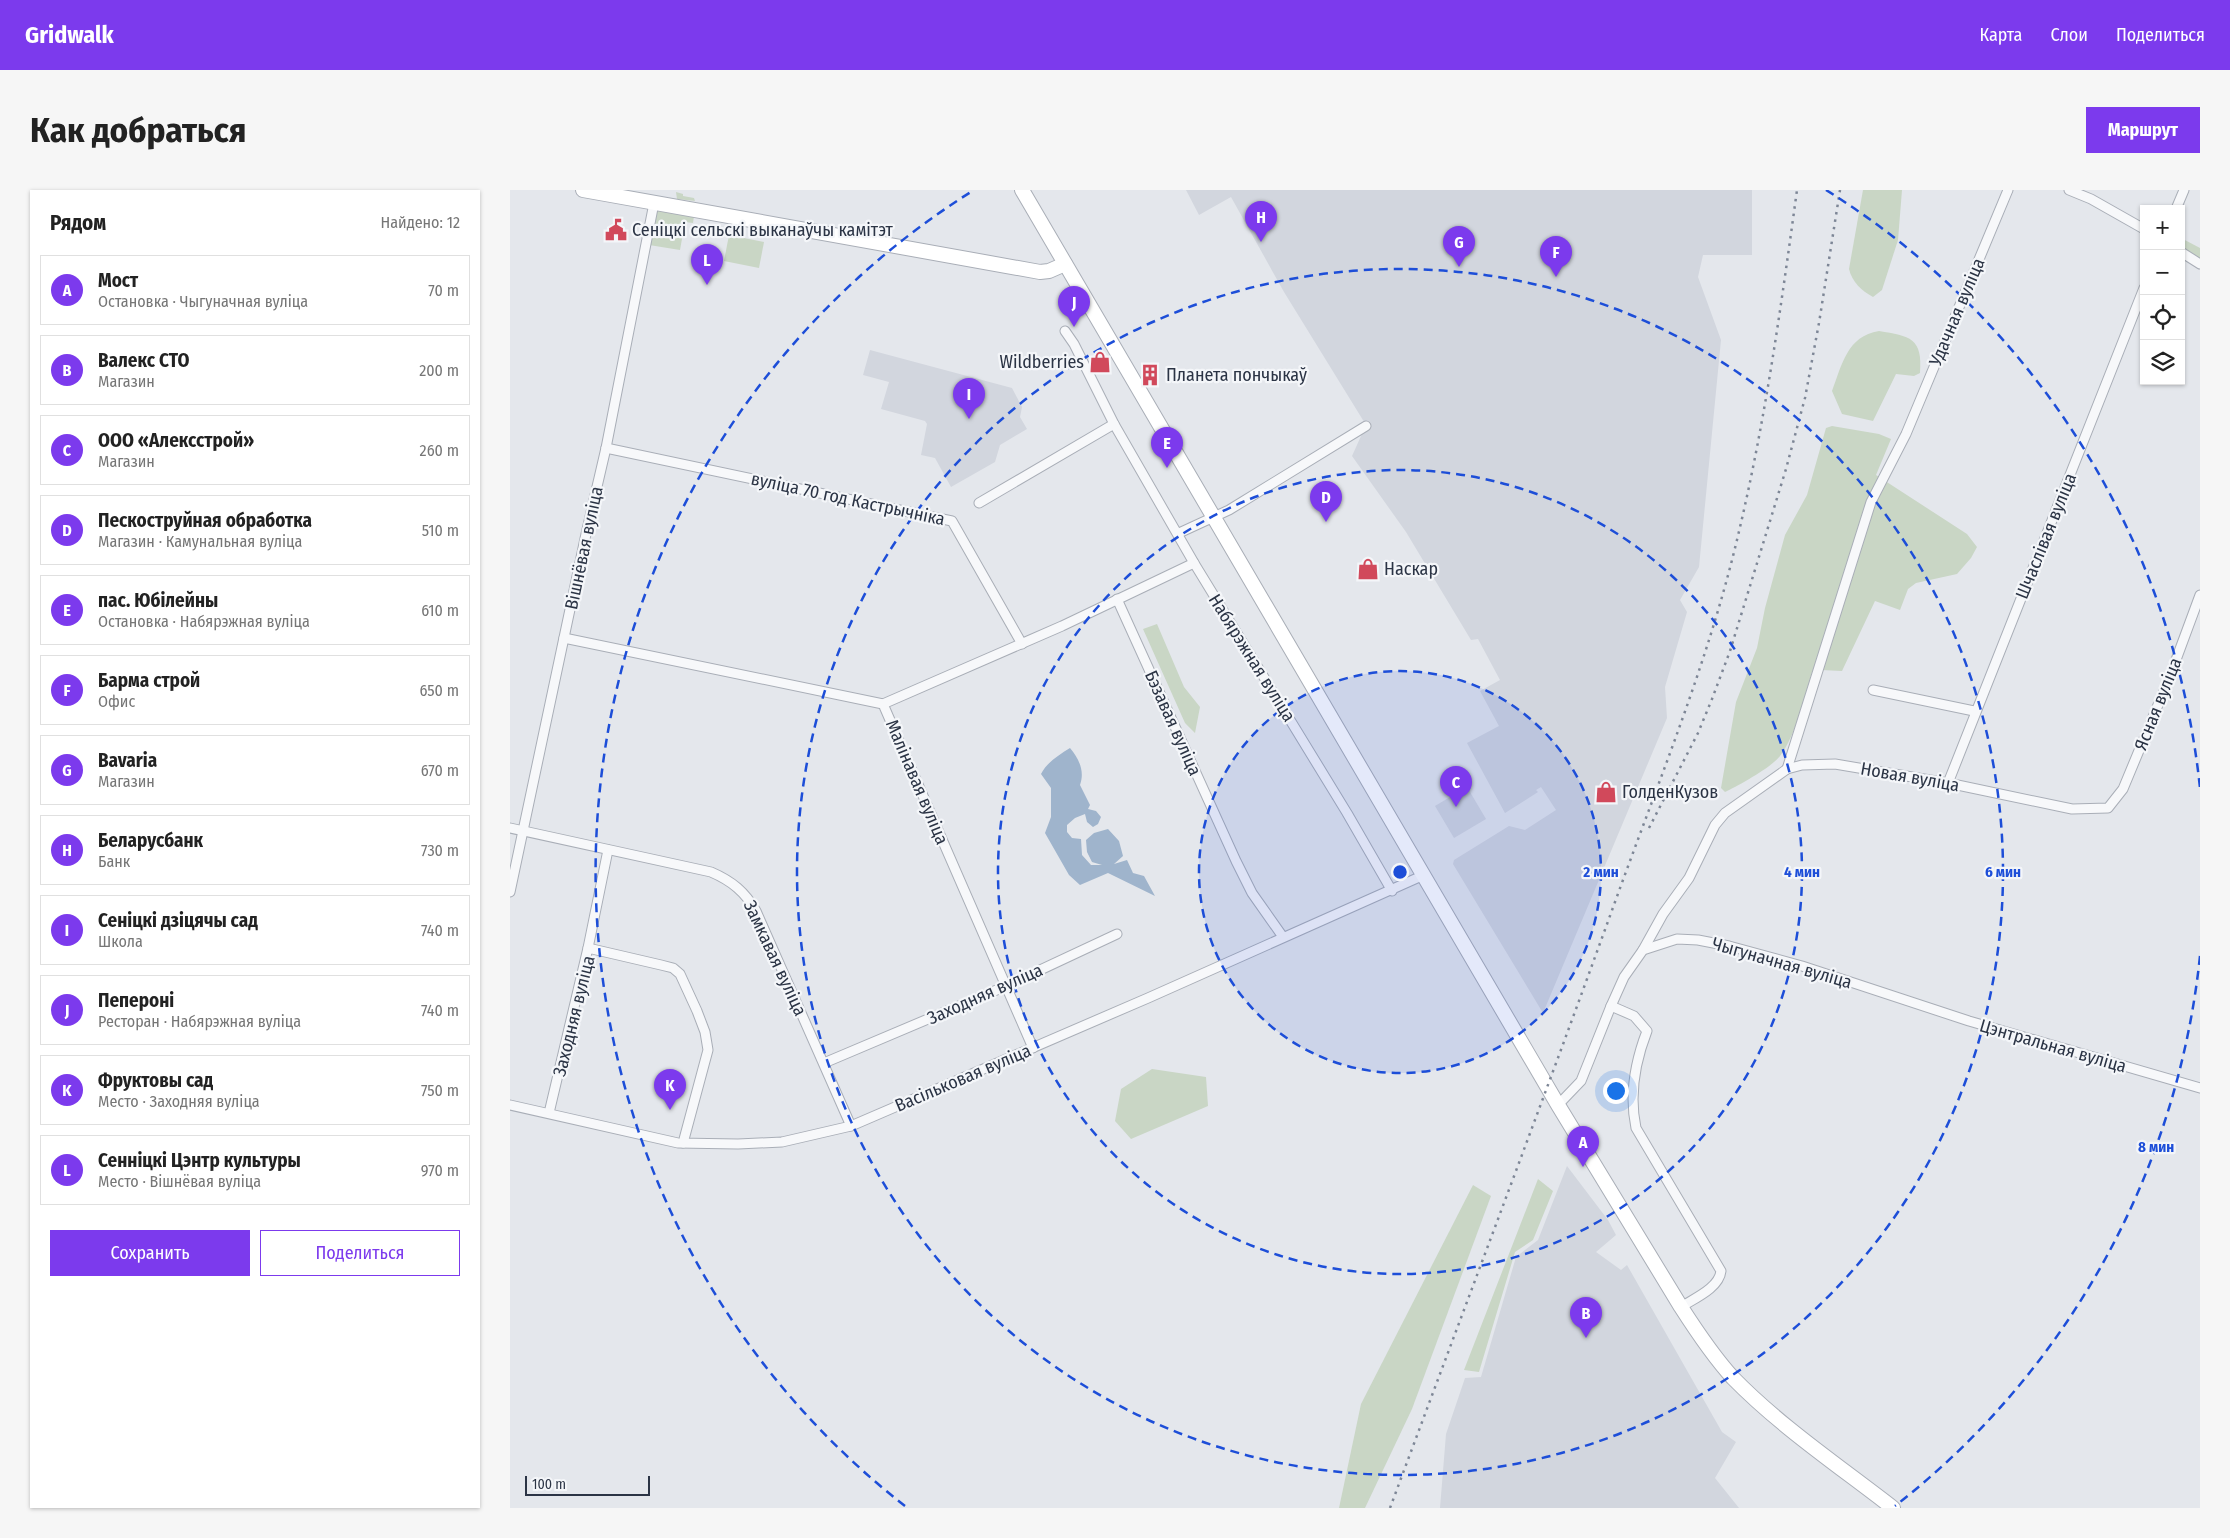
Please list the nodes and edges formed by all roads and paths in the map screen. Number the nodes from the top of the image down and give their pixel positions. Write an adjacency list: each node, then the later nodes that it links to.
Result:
1 (583, 190): 6 (street)
2 (1022, 190): 10 (street)
3 (2008, 190): 28 (street, Удачная вуліца)
4 (2068, 190): 8 (street)
5 (2184, 190): 7 (street)
6 (654, 203): 10 (street); 16 (street, Вішнёвая вуліца)
7 (2178, 205)
8 (2140, 227)
9 (2185, 255): 11 (street)
10 (1065, 264): 18 (street)
11 (2200, 264)
12 (2141, 295): 27 (street, Шчаслівая вуліца)
13 (1065, 331): 14 (street, Набярэжная вуліца)
14 (1114, 424): 17 (street); 19 (street, Набярэжная вуліца)
15 (1366, 426): 18 (street)
16 (606, 448): 23 (street, Вішнёвая вуліца); 24 (street, вуліца 70 год Кастрычніка)
17 (979, 503)
18 (1212, 518): 19 (street); 34 (street)
19 (1179, 533): 20 (street, Набярэжная вуліца)
20 (1194, 563): 22 (street); 35 (street, Набярэжная вуліца)
21 (2200, 595): 30 (street, Ясная вуліца)
22 (1117, 599): 24 (street); 38 (street, Бэзавая вуліца)
23 (564, 638): 26 (street, Малінавая вуліца); 32 (street, Вішнёвая вуліца)
24 (1022, 644): 26 (street)
25 (1873, 690): 27 (street)
26 (883, 704): 41 (street, Малінавая вуліца)
27 (1974, 711): 29 (street, Шчаслівая вуліца)
28 (1787, 769): 29 (street, Новая вуліца); 40 (street, Новая вуліца)
29 (1948, 783): 30 (street, Новая вуліца)
30 (2108, 808)
31 (510, 828): 32 (street, Замкавая вуліца)
32 (522, 831): 33 (street, Замкавая вуліца); 36 (street, Вішнёвая вуліца)
33 (608, 850): 39 (street); 45 (street, Замкавая вуліца)
34 (1424, 875): 35 (street, Васільковая вуліца); 48 (street)
35 (1392, 891): 38 (street, Васільковая вуліца)
36 (510, 892)
37 (1117, 934): 41 (street, Заходняя вуліца)
38 (1283, 937): 44 (street, Васільковая вуліца)
39 (588, 948): 49 (street, Заходняя вуліца); 51 (street, Заходняя вуліца)
40 (1643, 950): 42 (street, Чыгуначная вуліца); 43 (street)
41 (1006, 986): 44 (street, Малінавая вуліца); 45 (street, Заходняя вуліца)
42 (1906, 1001): 46 (street, Цэнтральная вуліца)
43 (1611, 1006): 48 (street); 52 (street)
44 (1033, 1048): 50 (street, Васільковая вуліца)
45 (824, 1063): 50 (street, Замкавая вуліца)
46 (2200, 1088)
47 (510, 1105): 49 (street, Васільковая вуліца)
48 (1558, 1105): 52 (street)
49 (549, 1114): 51 (street, Васільковая вуліца)
50 (851, 1126): 51 (street, Васільковая вуліца)
51 (683, 1143)
52 (1681, 1307): 53 (street)
53 (1893, 1508)

